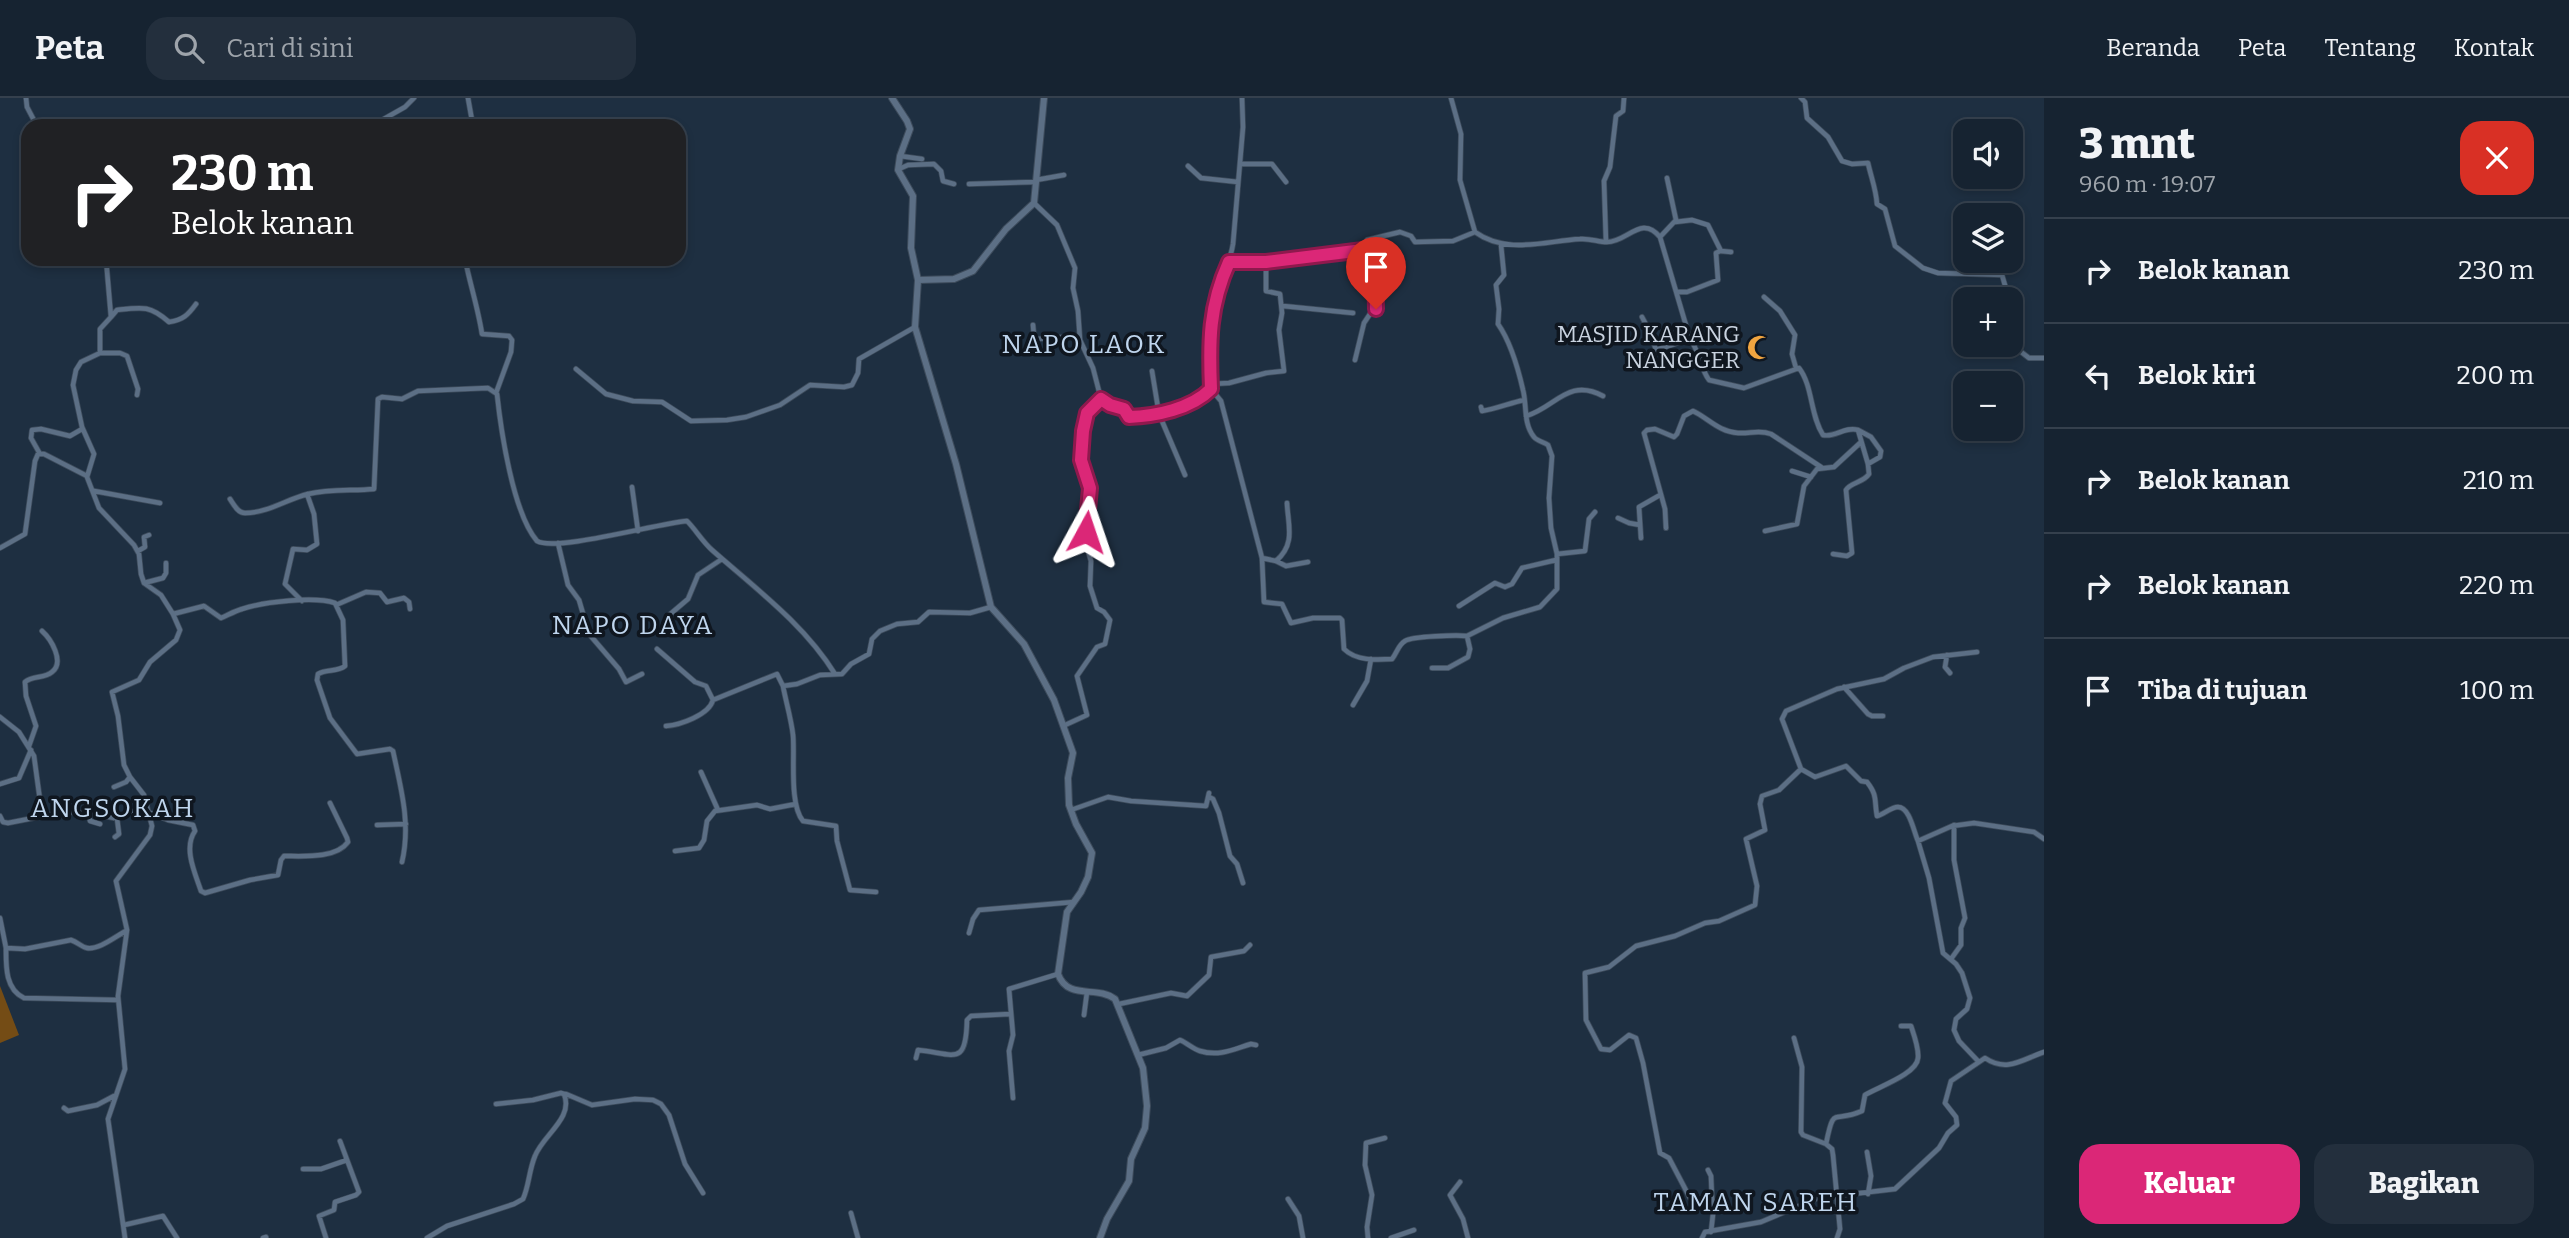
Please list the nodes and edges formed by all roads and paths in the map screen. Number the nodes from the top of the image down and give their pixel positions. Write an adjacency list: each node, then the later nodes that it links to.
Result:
1 (26, 98): 10 (street)
2 (414, 98): 11 (street)
3 (468, 98): 12 (street)
4 (892, 98): 13 (street)
5 (1044, 98): 20 (street)
6 (1242, 98): 15 (street)
7 (1451, 98): 27 (street)
8 (1624, 98): 29 (street)
9 (1801, 98): 38 (street)
10 (33, 119)
11 (384, 119)
12 (472, 119)
13 (900, 156): 14 (street); 17 (street)
14 (922, 159)
15 (1240, 164): 21 (street); 22 (street)
16 (1188, 166): 21 (street)
17 (899, 169): 23 (street); 39 (street)
18 (1064, 175): 20 (street)
19 (1667, 178): 26 (street)
20 (1036, 181): 24 (street); 25 (street)
21 (1238, 182): 34 (street)
22 (1286, 182)
23 (954, 184)
24 (969, 184)
25 (1034, 203): 39 (street); 50 (street)
26 (1675, 222): 28 (street); 32 (street)
27 (1475, 232): 30 (street); 31 (street)
28 (1660, 237): 29 (street); 41 (street)
29 (1606, 242): 30 (street)
30 (1501, 245): 64 (street)
31 (1363, 250): 35 (street); 55 (street)
32 (1720, 251): 33 (street); 41 (street)
33 (1731, 252)
34 (1229, 262): 35 (street); 59 (street)
35 (1266, 262): 44 (street)
36 (107, 266): 46 (street)
37 (467, 266): 60 (street)
38 (1990, 274): 40 (street)
39 (918, 280): 49 (street)
40 (2007, 287)
41 (1676, 292): 51 (street)
42 (1764, 297): 56 (street)
43 (195, 304): 46 (street)
44 (1283, 306): 45 (street); 59 (street)
45 (1353, 313)
46 (111, 317): 52 (street)
47 (1642, 317): 51 (street)
48 (1032, 325): 50 (street)
49 (915, 327): 57 (street); 107 (street)
50 (1079, 336): 63 (street)
51 (1690, 339): 56 (street)
52 (100, 353): 61 (street); 68 (street)
53 (2023, 353): 54 (street)
54 (2044, 358)
55 (1355, 360)
56 (1796, 368): 69 (street)
57 (576, 369)
58 (1152, 371): 66 (street)
59 (1211, 386): 66 (street); 98 (street)
60 (496, 393): 80 (street); 93 (street)
61 (137, 395)
62 (1603, 396): 67 (street)
63 (1101, 399): 66 (street); 128 (street)
64 (1524, 400): 65 (street); 67 (street)
65 (1481, 407)
66 (1159, 414): 75 (street)
67 (1526, 416): 97 (street)
68 (82, 429): 71 (street); 76 (street)
69 (1858, 430): 70 (street); 72 (street)
70 (1860, 443): 72 (street); 73 (street)
71 (40, 454): 76 (street); 94 (street)
72 (1868, 464): 96 (street)
73 (1821, 467): 77 (street); 81 (street)
74 (1792, 471): 77 (street)
75 (1185, 475)
76 (88, 476): 79 (street)
77 (1811, 477): 90 (street)
78 (632, 487): 89 (street)
79 (94, 491): 83 (street); 95 (street)
80 (307, 494): 82 (street); 104 (street)
81 (1660, 495): 87 (street); 88 (street)
82 (230, 499)
83 (160, 503)
84 (1287, 503): 100 (street)
85 (1594, 512): 97 (street)
86 (1618, 518): 87 (street)
87 (1640, 524): 92 (street)
88 (1666, 528)
89 (638, 531): 93 (street); 99 (street)
90 (1765, 531)
91 (149, 535): 95 (street)
92 (1641, 538)
93 (558, 542): 119 (street)
94 (0, 548)
95 (138, 551): 103 (street)
96 (1833, 554)
97 (1557, 557): 106 (street); 112 (street)
98 (1262, 558): 100 (street); 116 (street)
99 (722, 559): 111 (street); 120 (street)
100 (1276, 561): 101 (street)
101 (1308, 562)
102 (166, 563): 103 (street)
103 (144, 583): 109 (street)
104 (302, 601): 105 (street); 109 (street)
105 (336, 605): 108 (street); 146 (street)
106 (1459, 606)
107 (991, 607): 120 (street); 128 (street)
108 (410, 608)
109 (173, 614): 132 (street)
110 (41, 631): 129 (street)
111 (669, 632)
112 (1467, 636): 116 (street); 117 (street)
113 (657, 649): 123 (street)
114 (1977, 652): 115 (street)
115 (1947, 655): 118 (street); 122 (street)
116 (1371, 659): 124 (street)
117 (1432, 668)
118 (1950, 673)
119 (642, 674)
120 (835, 674): 121 (street)
121 (783, 685): 123 (street); 136 (street)
122 (1844, 687): 125 (street); 130 (street)
123 (713, 700): 127 (street)
124 (1353, 705)
125 (1883, 716)
126 (0, 717): 129 (street)
127 (666, 726)
128 (1063, 726): 139 (street)
129 (30, 748): 133 (street); 142 (street)
130 (1801, 769): 152 (street); 194 (street)
131 (701, 772): 138 (street)
132 (130, 777): 134 (street); 137 (street)
133 (0, 784)
134 (114, 787)
135 (330, 803): 137 (street)
136 (796, 804): 138 (street); 156 (street)
137 (147, 809): 143 (street); 149 (street)
138 (718, 810): 153 (street)
139 (1070, 810): 155 (street); 157 (street)
140 (89, 813): 142 (street); 143 (street); 145 (street)
141 (0, 816): 142 (street)
142 (42, 816)
143 (117, 818): 150 (street)
144 (147, 819): 149 (street)
145 (100, 824)
146 (406, 824): 147 (street); 154 (street)
147 (377, 825)
148 (1954, 825): 151 (street); 152 (street); 163 (street)
149 (152, 826): 159 (street)
150 (115, 837)
151 (2044, 839)
152 (1918, 841): 163 (street)
153 (675, 851)
154 (402, 862)
155 (1243, 883)
156 (876, 892)
157 (1074, 902): 160 (street); 164 (street)
158 (0, 918): 162 (street)
159 (127, 930): 162 (street); 166 (street)
160 (969, 933)
161 (1250, 944): 167 (street)
162 (6, 948): 166 (street)
163 (1951, 959): 176 (street)
164 (1058, 974): 165 (street); 168 (street)
165 (1087, 992): 167 (street); 169 (street)
166 (118, 1000): 178 (street)
167 (1119, 1004): 174 (street)
168 (1010, 1014): 175 (street); 179 (street)
169 (1084, 1015)
170 (1901, 1026): 184 (street)
171 (1794, 1038): 184 (street)
172 (1256, 1045): 174 (street)
173 (2044, 1052): 176 (street)
174 (1138, 1055): 204 (street)
175 (916, 1058)
176 (1978, 1061): 191 (street)
177 (564, 1094): 180 (street); 190 (street); 202 (street)
178 (115, 1096): 181 (street); 196 (street)
179 (1013, 1098)
180 (496, 1104)
181 (64, 1108)
182 (1385, 1138): 206 (street)
183 (340, 1141): 186 (street)
184 (1826, 1144): 192 (street)
185 (1867, 1152): 191 (street)
186 (348, 1160): 187 (street); 201 (street)
187 (303, 1169)
188 (1708, 1170): 194 (street)
189 (1460, 1182): 208 (street)
190 (704, 1193)
191 (1868, 1194): 192 (street)
192 (1837, 1197): 198 (street); 210 (street)
193 (1288, 1199): 205 (street)
194 (1712, 1199): 198 (street)
195 (851, 1213): 203 (street)
196 (124, 1225): 199 (street); 200 (street)
197 (1414, 1230): 207 (street)
198 (1711, 1231): 209 (street)
199 (125, 1238)
200 (177, 1238)
201 (326, 1238)
202 (427, 1238)
203 (858, 1238)
204 (1100, 1238)
205 (1303, 1238)
206 (1368, 1238)
207 (1391, 1238)
208 (1468, 1238)
209 (1703, 1238)
210 (1837, 1238)

